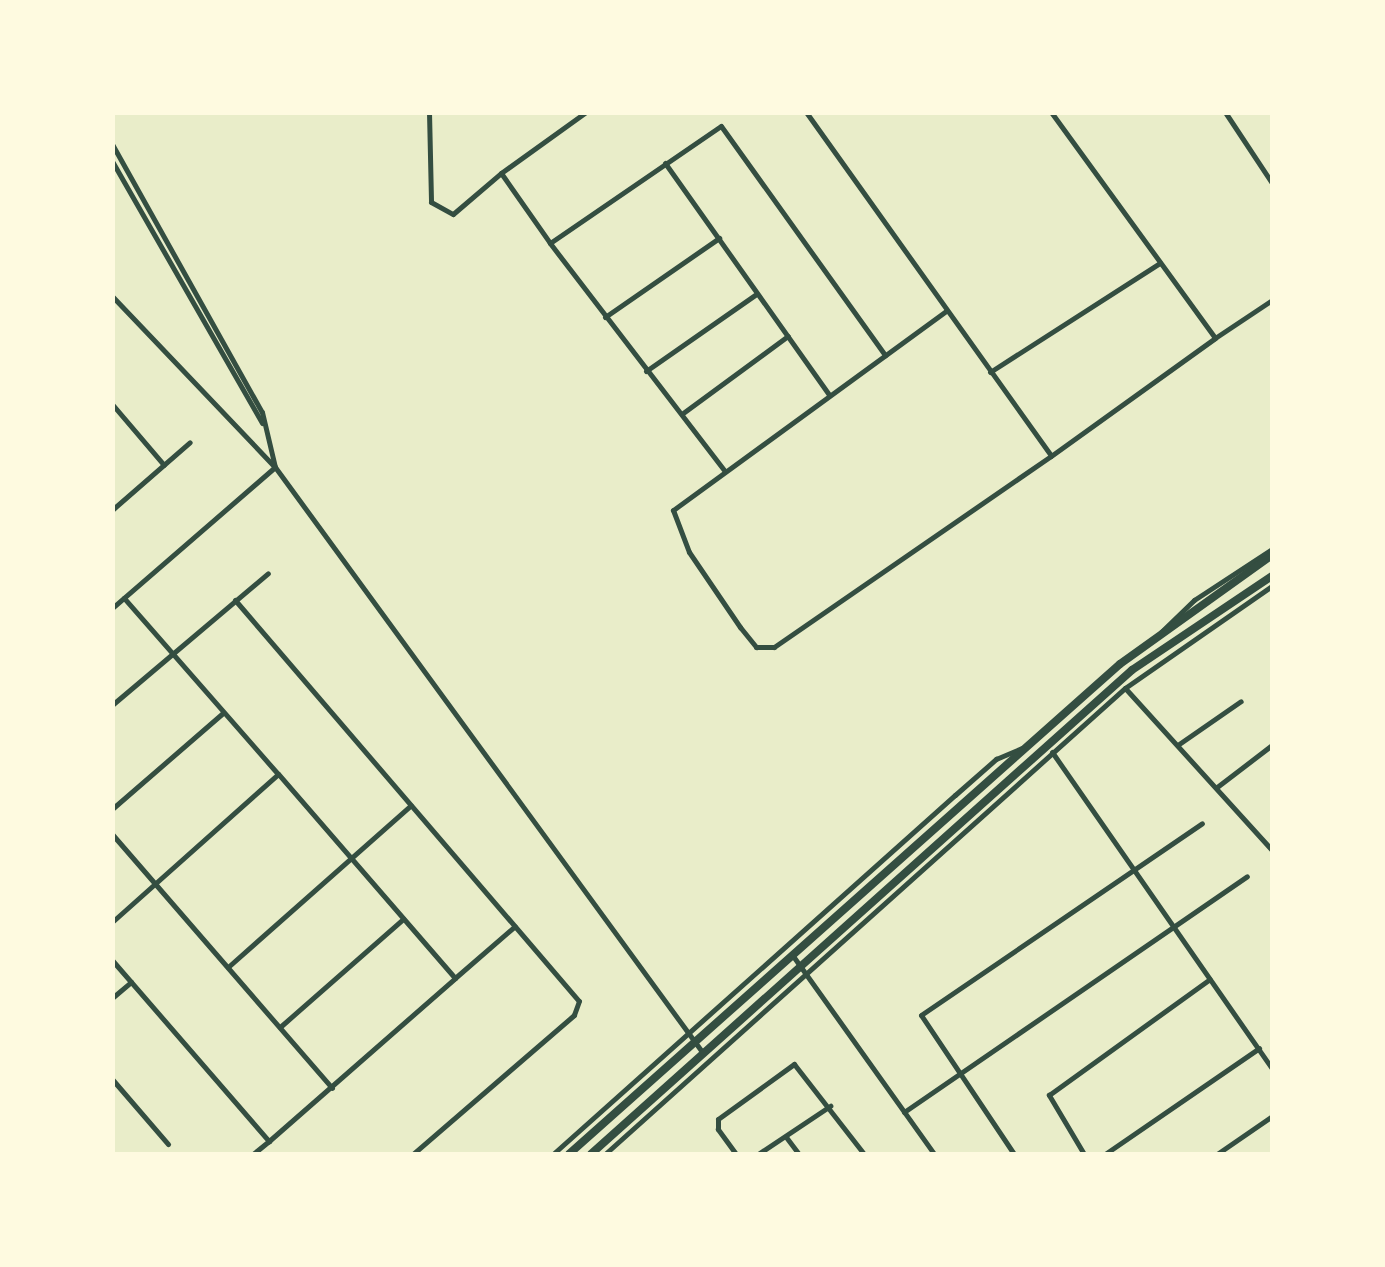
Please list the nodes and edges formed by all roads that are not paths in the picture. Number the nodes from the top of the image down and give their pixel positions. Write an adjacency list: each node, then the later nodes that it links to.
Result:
1 (429, 112): 9 (street)
2 (586, 112): 9 (street)
3 (806, 112): 17 (street)
4 (1051, 112): 13 (street)
5 (1224, 112): 10 (street)
6 (112, 144): 21 (street)
7 (112, 161): 21 (street)
8 (665, 163): 11 (street); 12 (street); 22 (street)
9 (501, 173): 12 (street)
10 (1272, 183)
11 (718, 238): 14 (street); 18 (street)
12 (550, 243): 18 (street)
13 (1160, 263): 20 (street); 24 (street)
14 (756, 295): 19 (street); 23 (street)
15 (112, 296): 31 (street)
16 (1272, 300): 20 (street)
17 (946, 311): 22 (street); 24 (street)
18 (604, 317): 23 (street)
19 (788, 336): 25 (street); 27 (street)
20 (1215, 338): 29 (street)
21 (224, 354): 31 (street)
22 (885, 355): 25 (street)
23 (646, 370): 27 (street)
24 (990, 372): 29 (street)
25 (830, 395): 32 (street)
26 (114, 408): 30 (street)
27 (683, 413): 32 (street)
28 (190, 442): 30 (street)
29 (1050, 456): 32 (street)
30 (164, 465): 33 (street)
31 (275, 467): 38 (street); 75 (street)
32 (724, 470)
33 (112, 510)
34 (1272, 552): 49 (highway)
35 (268, 573): 39 (street)
36 (1272, 576): 41 (highway)
37 (1272, 586): 41 (street)
38 (124, 598): 40 (street); 42 (street)
39 (235, 600): 42 (street); 53 (street)
40 (112, 608)
41 (1213, 617): 43 (street); 69 (highway)
42 (172, 654): 45 (street); 46 (street)
43 (1126, 688): 47 (street); 50 (street)
44 (1241, 700): 47 (street)
45 (112, 705)
46 (222, 713): 51 (street); 54 (street)
47 (1179, 744): 52 (street)
48 (1272, 745): 52 (street)
49 (1027, 748): 66 (highway); 75 (street)
50 (1052, 752): 59 (street); 69 (street)
51 (278, 774): 58 (street); 61 (street)
52 (1216, 787): 57 (street)
53 (411, 805): 58 (street); 64 (street)
54 (112, 809)
55 (1202, 823): 59 (street)
56 (112, 834): 61 (street)
57 (1271, 846)
58 (351, 858): 62 (street); 68 (street)
59 (1136, 869): 65 (street); 80 (street)
60 (1247, 876): 65 (street)
61 (155, 883): 63 (street); 68 (street)
62 (404, 919): 70 (street); 74 (street)
63 (112, 922)
64 (516, 926): 70 (street); 90 (street)
65 (1175, 927): 71 (street); 80 (street)
66 (793, 956): 69 (street); 76 (highway)
67 (112, 960): 72 (street)
68 (228, 967): 74 (street)
69 (804, 969): 78 (highway); 84 (street); 94 (street)
70 (455, 978): 82 (street)
71 (1210, 980): 77 (street); 101 (street)
72 (131, 982): 73 (street); 87 (street)
73 (112, 998)
74 (280, 1027): 82 (street)
75 (688, 1034): 76 (street); 91 (street)
76 (694, 1043): 78 (street); 92 (highway)
77 (1259, 1048): 79 (street); 102 (street)
78 (703, 1053): 93 (highway)
79 (1272, 1068)
80 (958, 1075): 84 (street); 100 (street)
81 (112, 1080): 88 (street)
82 (332, 1088): 87 (street)
83 (830, 1106): 86 (street); 95 (street); 98 (street)
84 (904, 1112): 99 (street)
85 (1272, 1116): 103 (street)
86 (786, 1136): 96 (street); 97 (street)
87 (270, 1141): 89 (street)
88 (168, 1144)
89 (253, 1154)
90 (413, 1154)
91 (553, 1154)
92 (569, 1154)
93 (591, 1154)
94 (605, 1154)
95 (736, 1154)
96 (758, 1154)
97 (799, 1154)
98 (864, 1154)
99 (934, 1154)
100 (1014, 1154)
101 (1084, 1154)
102 (1104, 1154)
103 (1217, 1154)

